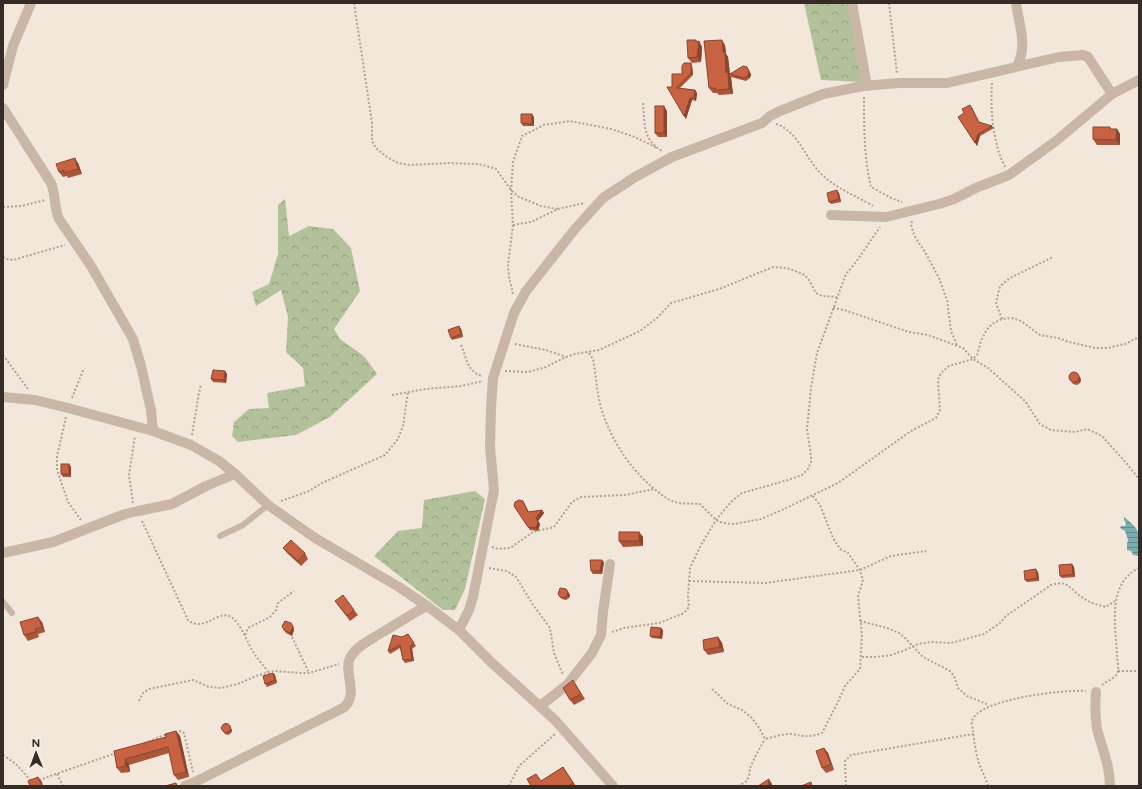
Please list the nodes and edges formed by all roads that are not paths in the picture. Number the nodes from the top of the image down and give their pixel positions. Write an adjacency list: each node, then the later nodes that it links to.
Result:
1 (31, 3): 6 (street)
2 (852, 3): 7 (street)
3 (1016, 3): 4 (street)
4 (1017, 66): 7 (street); 8 (street)
5 (1139, 80): 8 (street)
6 (3, 85)
7 (865, 86): 21 (street)
8 (1112, 94): 10 (street)
9 (3, 108): 12 (street)
10 (831, 215)
11 (3, 396): 12 (street)
12 (153, 431): 13 (street)
13 (235, 474): 14 (street); 16 (street)
14 (268, 505): 15 (lane); 19 (street)
15 (220, 536)
16 (3, 553)
17 (610, 564): 23 (street)
18 (3, 602): 20 (lane)
19 (427, 606): 21 (street); 24 (street)
20 (12, 613)
21 (459, 630): 23 (street)
22 (1096, 692): 26 (street)
23 (540, 706): 25 (street)
24 (185, 786)
25 (613, 786)
26 (1110, 786)

